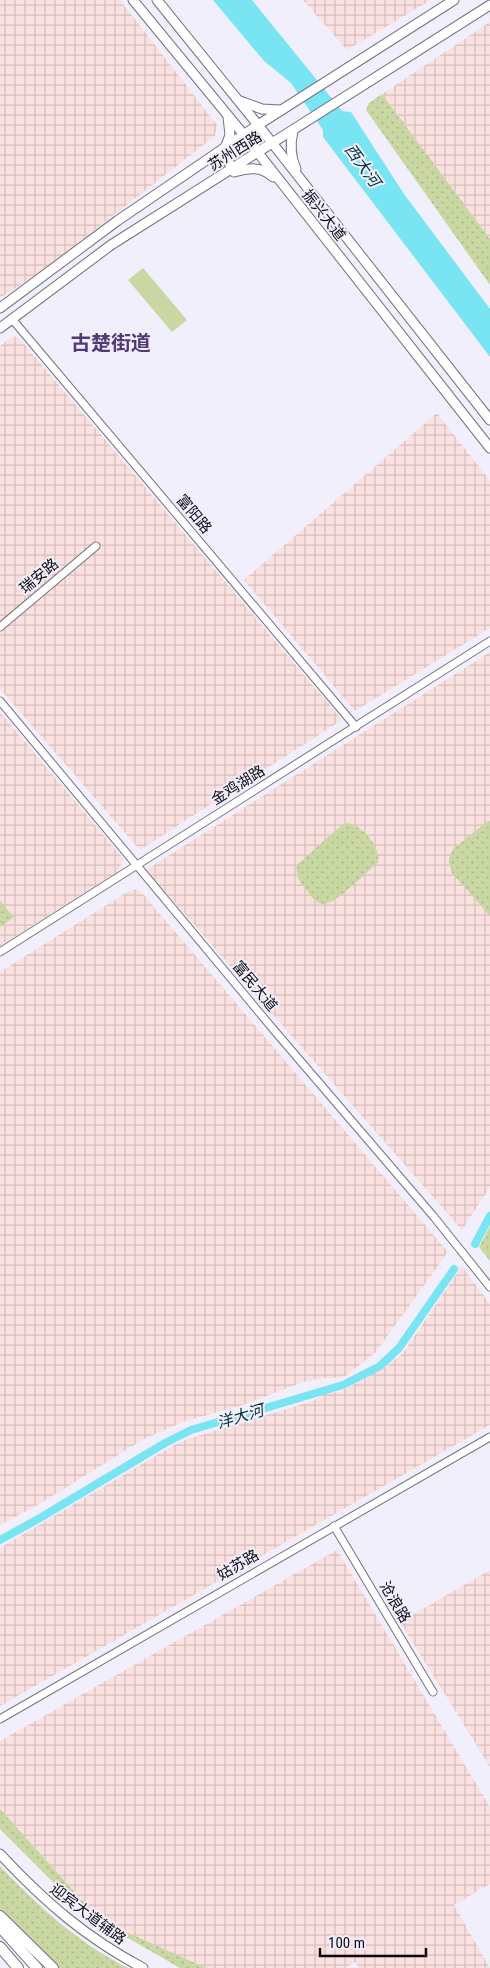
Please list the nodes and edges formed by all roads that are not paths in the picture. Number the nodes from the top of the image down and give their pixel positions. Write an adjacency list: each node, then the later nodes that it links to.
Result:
1 (132, 0): 7 (main road, 振兴大道)
2 (157, 0): 5 (main road, 振兴大道)
3 (454, 0): 6 (main road, 苏州西路)
4 (490, 5): 9 (main road, 苏州西路)
5 (237, 100): 6 (main road); 8 (main road, 振兴大道)
6 (284, 108): 8 (main road, 苏州西路)
7 (227, 115): 10 (main road, 振兴大道); 12 (main road)
8 (258, 125): 10 (main road, 苏州西路); 11 (main road, 振兴大道)
9 (296, 128): 11 (main road, 苏州西路); 16 (main road)
10 (244, 135): 12 (main road, 苏州西路); 13 (main road, 振兴大道)
11 (273, 144): 13 (main road, 苏州西路); 16 (main road, 振兴大道)
12 (223, 150): 14 (main road); 18 (main road, 苏州西路)
13 (258, 153): 14 (main road, 苏州西路); 17 (main road, 振兴大道)
14 (233, 169): 15 (main road, 苏州西路)
15 (220, 177): 17 (main road); 19 (main road, 苏州西路)
16 (304, 184): 21 (main road, 振兴大道)
17 (285, 188): 22 (main road, 振兴大道)
18 (0, 308)
19 (12, 319): 20 (main road, 苏州西路); 27 (street, 富阳路)
20 (0, 328)
21 (490, 420)
22 (490, 448)
23 (96, 546): 24 (street, 瑞安路)
24 (0, 627)
25 (490, 642): 27 (street, 金鸡湖路)
26 (0, 702): 28 (street, 富民大道)
27 (356, 727): 28 (street, 金鸡湖路)
28 (138, 865): 29 (street, 金鸡湖路); 30 (street, 富民大道)
29 (0, 952)
30 (490, 1287)
31 (490, 1437): 32 (street, 姑苏路)
32 (334, 1526): 33 (street, 沧浪路); 34 (street, 姑苏路)
33 (433, 1692)
34 (0, 1719)
35 (0, 1854): 43 (main road, 迎宾大道辅路)
36 (0, 1916): 42 (highway)
37 (0, 1927): 41 (highway)
38 (0, 1948): 39 (highway); 40 (highway)
39 (14, 1968)
40 (18, 1968)
41 (37, 1968)
42 (53, 1968)
43 (143, 1968)

